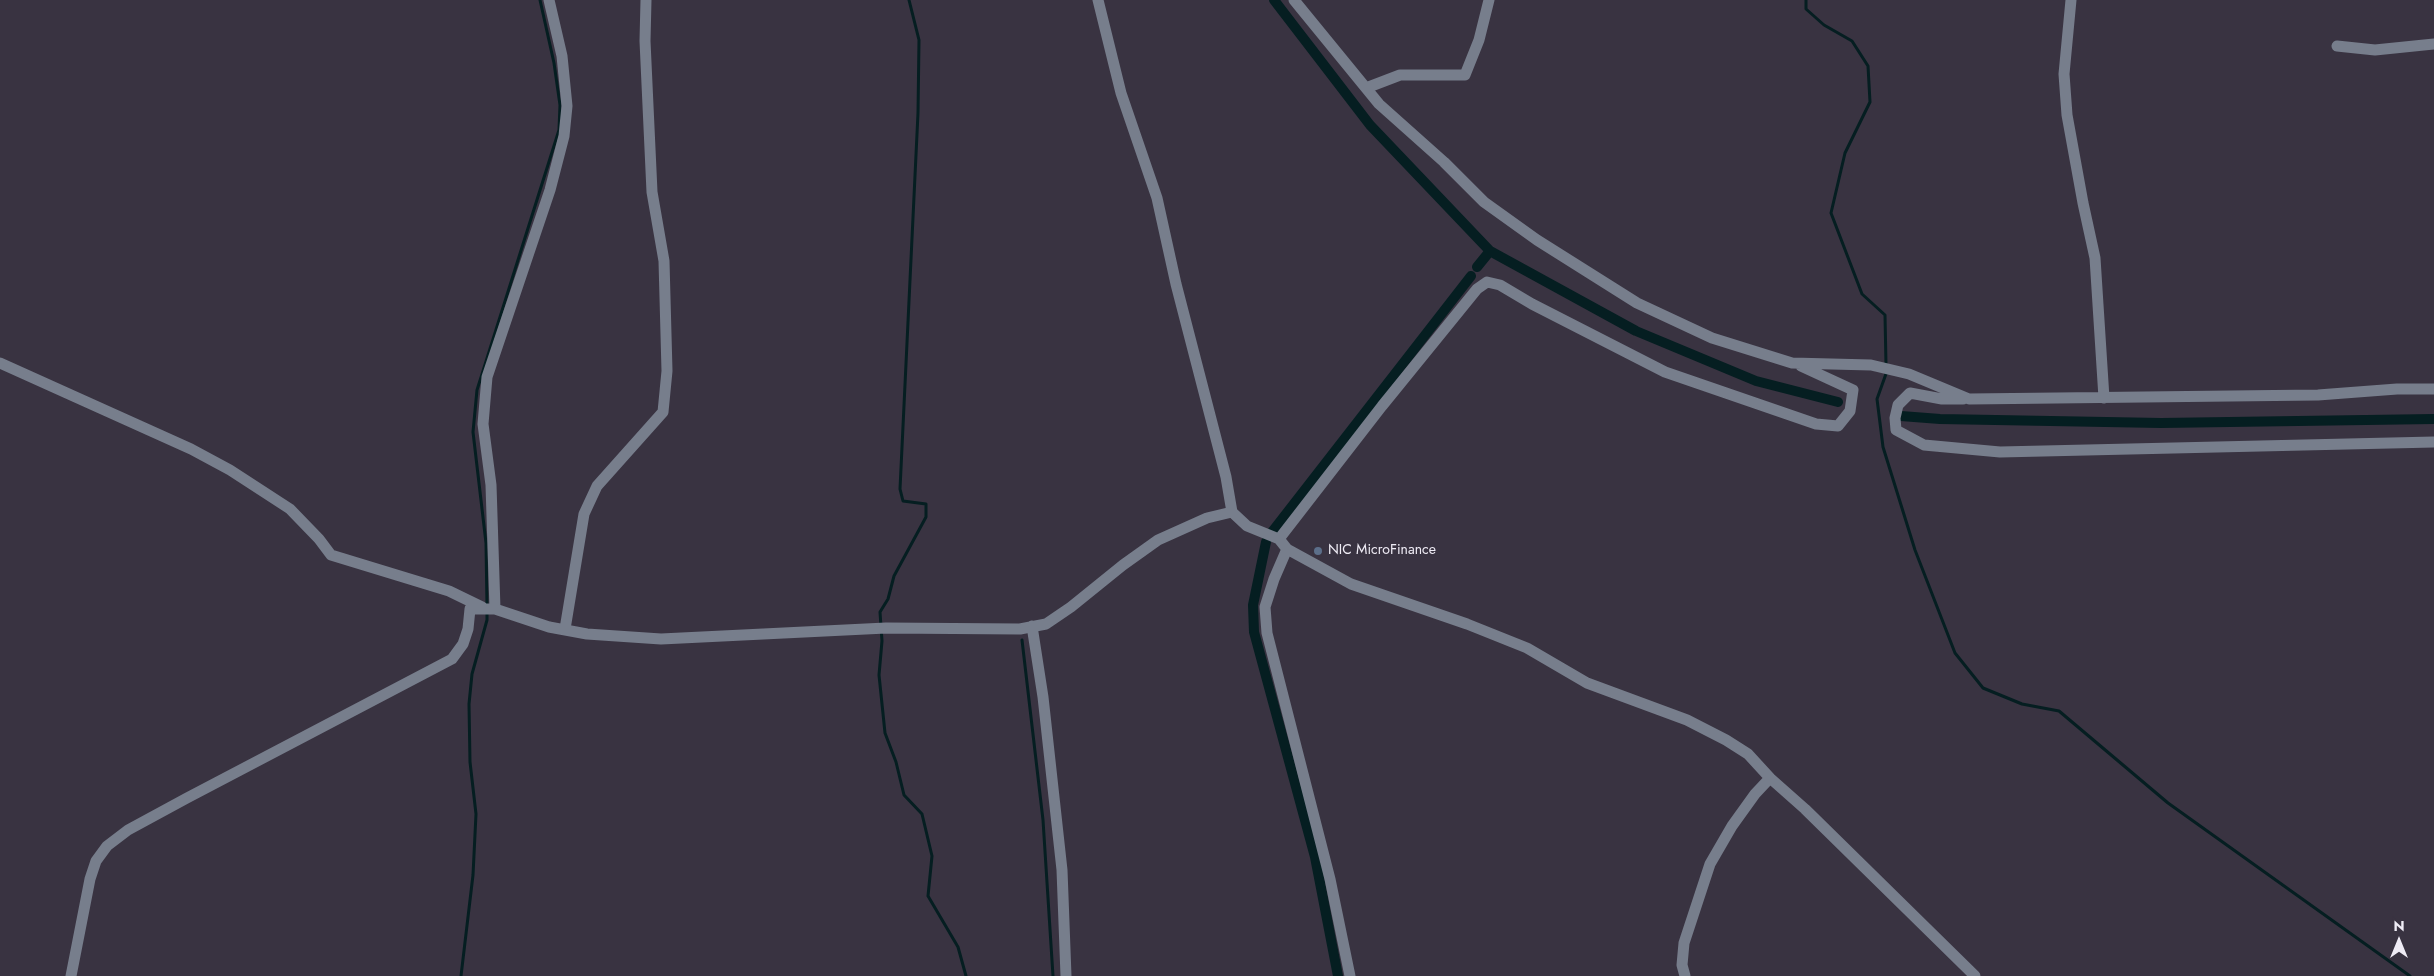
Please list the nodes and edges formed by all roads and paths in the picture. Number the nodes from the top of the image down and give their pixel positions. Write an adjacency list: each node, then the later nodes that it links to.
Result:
1 (549, 0): 20 (street)
2 (646, 0): 22 (street)
3 (1098, 0): 16 (street)
4 (1294, 0): 9 (street)
5 (1489, 0): 9 (street)
6 (2071, 0): 13 (street)
7 (2434, 44): 8 (street)
8 (2337, 46)
9 (1366, 88): 11 (street)
10 (0, 363): 19 (street)
11 (1792, 363): 14 (street); 17 (street)
12 (2434, 389): 13 (street)
13 (2104, 398): 14 (street)
14 (1969, 399): 15 (street)
15 (2434, 442)
16 (1232, 512): 17 (street); 21 (street)
17 (1279, 539): 18 (street)
18 (1287, 549): 23 (street); 26 (street)
19 (482, 607): 20 (street); 24 (street)
20 (496, 609): 22 (street)
21 (1032, 626): 22 (street); 25 (street)
22 (565, 629)
23 (1770, 778): 27 (street); 28 (street)
24 (71, 976)
25 (1066, 976)
26 (1350, 976)
27 (1685, 976)
28 (1975, 976)

